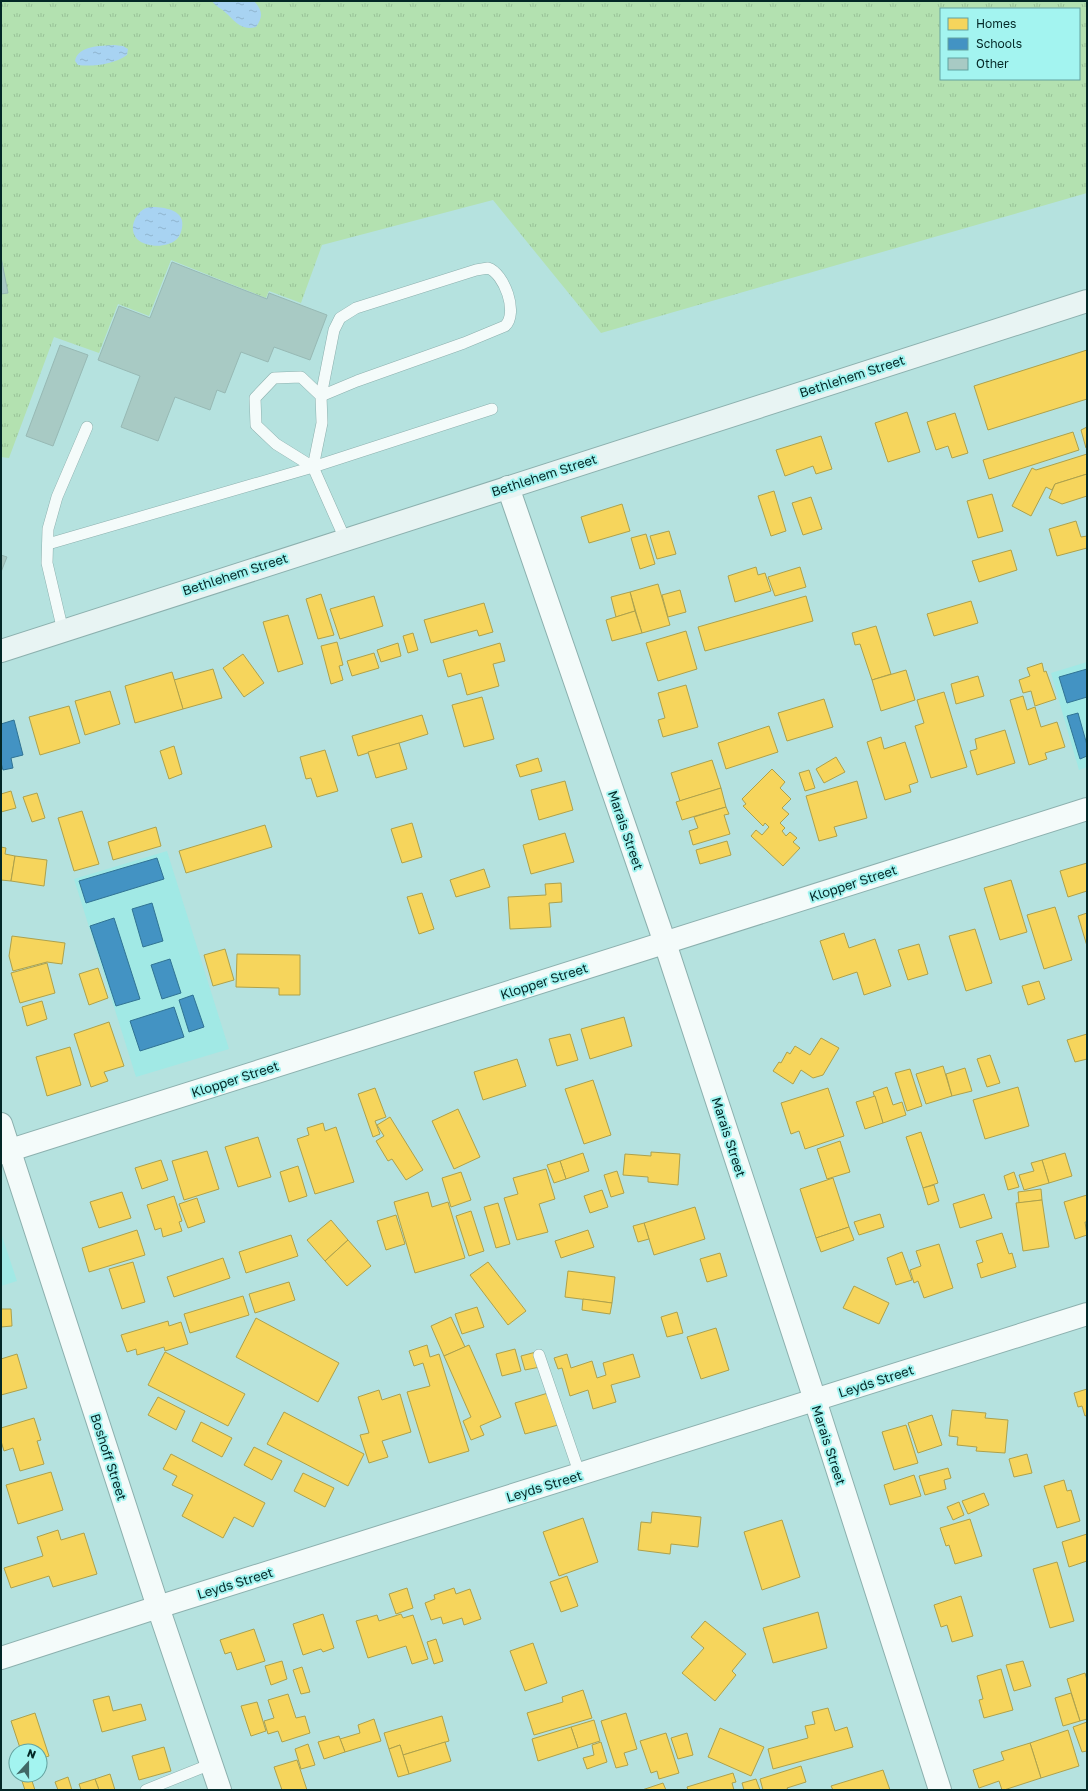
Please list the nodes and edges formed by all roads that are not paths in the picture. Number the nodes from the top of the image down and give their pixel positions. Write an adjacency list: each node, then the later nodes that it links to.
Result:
1 (1087, 301): 6 (main road, Bethlehem Street)
2 (321, 396): 2 (lane); 5 (lane); 5 (lane)
3 (492, 409): 5 (lane)
4 (87, 427): 8 (lane)
5 (313, 467): 7 (lane); 8 (lane)
6 (508, 487): 7 (main road, Bethlehem Street); 12 (street, Marais Street)
7 (345, 539): 9 (main road, Bethlehem Street)
8 (48, 544): 9 (lane)
9 (63, 630): 10 (main road, Bethlehem Street)
10 (1, 651)
11 (1087, 809): 12 (street, Klopper Street)
12 (665, 943): 14 (street, Klopper Street); 17 (street, Marais Street)
13 (1, 1124): 14 (street, Boshoff Street)
14 (5, 1152): 19 (street, Boshoff Street)
15 (1087, 1314): 17 (street, Leyds Street)
16 (539, 1355): 18 (lane)
17 (815, 1400): 18 (street, Leyds Street); 24 (street, Marais Street)
18 (580, 1475): 19 (street, Leyds Street)
19 (158, 1607): 20 (street, Leyds Street); 21 (street, Boshoff Street)
20 (1, 1658)
21 (211, 1764): 22 (lane); 23 (street, Boshoff Street)
22 (146, 1790)
23 (220, 1790)
24 (940, 1790)

